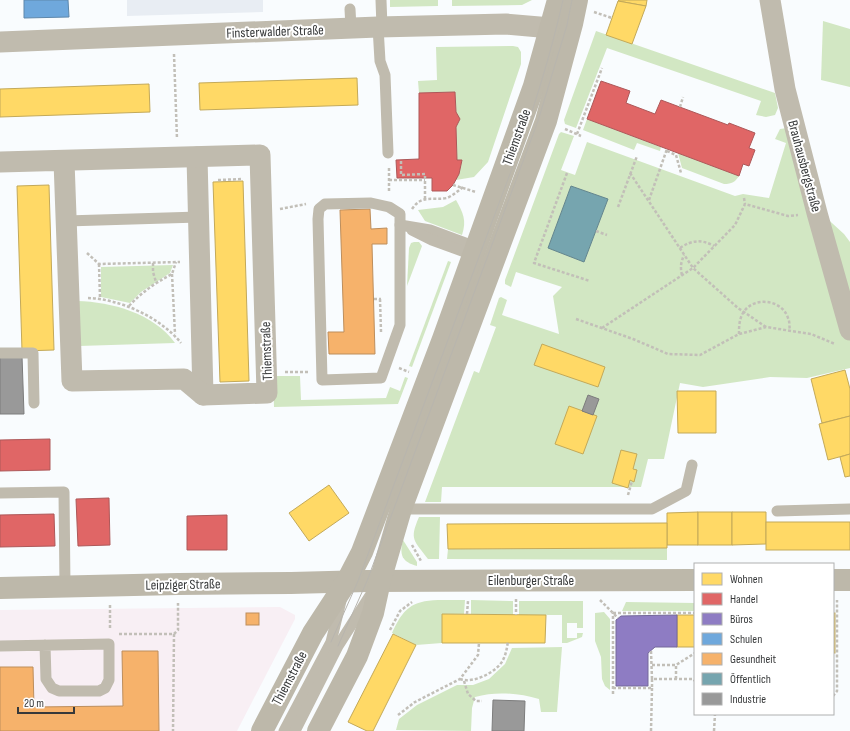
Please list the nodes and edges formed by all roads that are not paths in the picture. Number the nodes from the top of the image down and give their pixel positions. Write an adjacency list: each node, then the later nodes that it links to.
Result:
1 (382, 0): 5 (lane)
2 (558, 0): 6 (main road, Thiemstraße)
3 (770, 0): 16 (street, Brauhausbergstraße)
4 (584, 6): 22 (main road, Thiemstraße)
5 (380, 27): 6 (street, Finsterwalder Straße); 7 (street, Finsterwalder Straße); 8 (lane)
6 (551, 28): 15 (main road, Thiemstraße)
7 (0, 42)
8 (388, 153)
9 (197, 157): 10 (street, Thiemstraße); 12 (street); 18 (street, Thiemstraße)
10 (64, 161): 11 (street, Thiemstraße); 14 (street)
11 (0, 162)
12 (199, 217): 14 (lane); 18 (street)
13 (400, 225): 13 (lane); 15 (lane); 15 (lane)
14 (66, 230): 18 (street)
15 (475, 251): 27 (main road, Thiemstraße)
16 (843, 338)
17 (0, 353): 19 (lane)
18 (203, 395)
19 (34, 403)
20 (692, 465): 22 (lane)
21 (0, 493): 28 (lane)
22 (401, 508): 27 (main road, Thiemstraße)
23 (850, 509): 24 (lane)
24 (777, 511)
25 (694, 580): 27 (main road, Eilenburger Straße)
26 (850, 580): 30 (main road)
27 (364, 581): 28 (main road, Leipziger Straße); 33 (main road, Thiemstraße); 34 (lane); 35 (lane); 36 (main road, Thiemstraße)
28 (65, 586): 29 (main road, Leipziger Straße)
29 (0, 588)
30 (835, 589)
31 (46, 645): 31 (lane); 32 (lane)
32 (0, 646)
33 (262, 731)
34 (284, 731)
35 (295, 731)
36 (318, 731)

